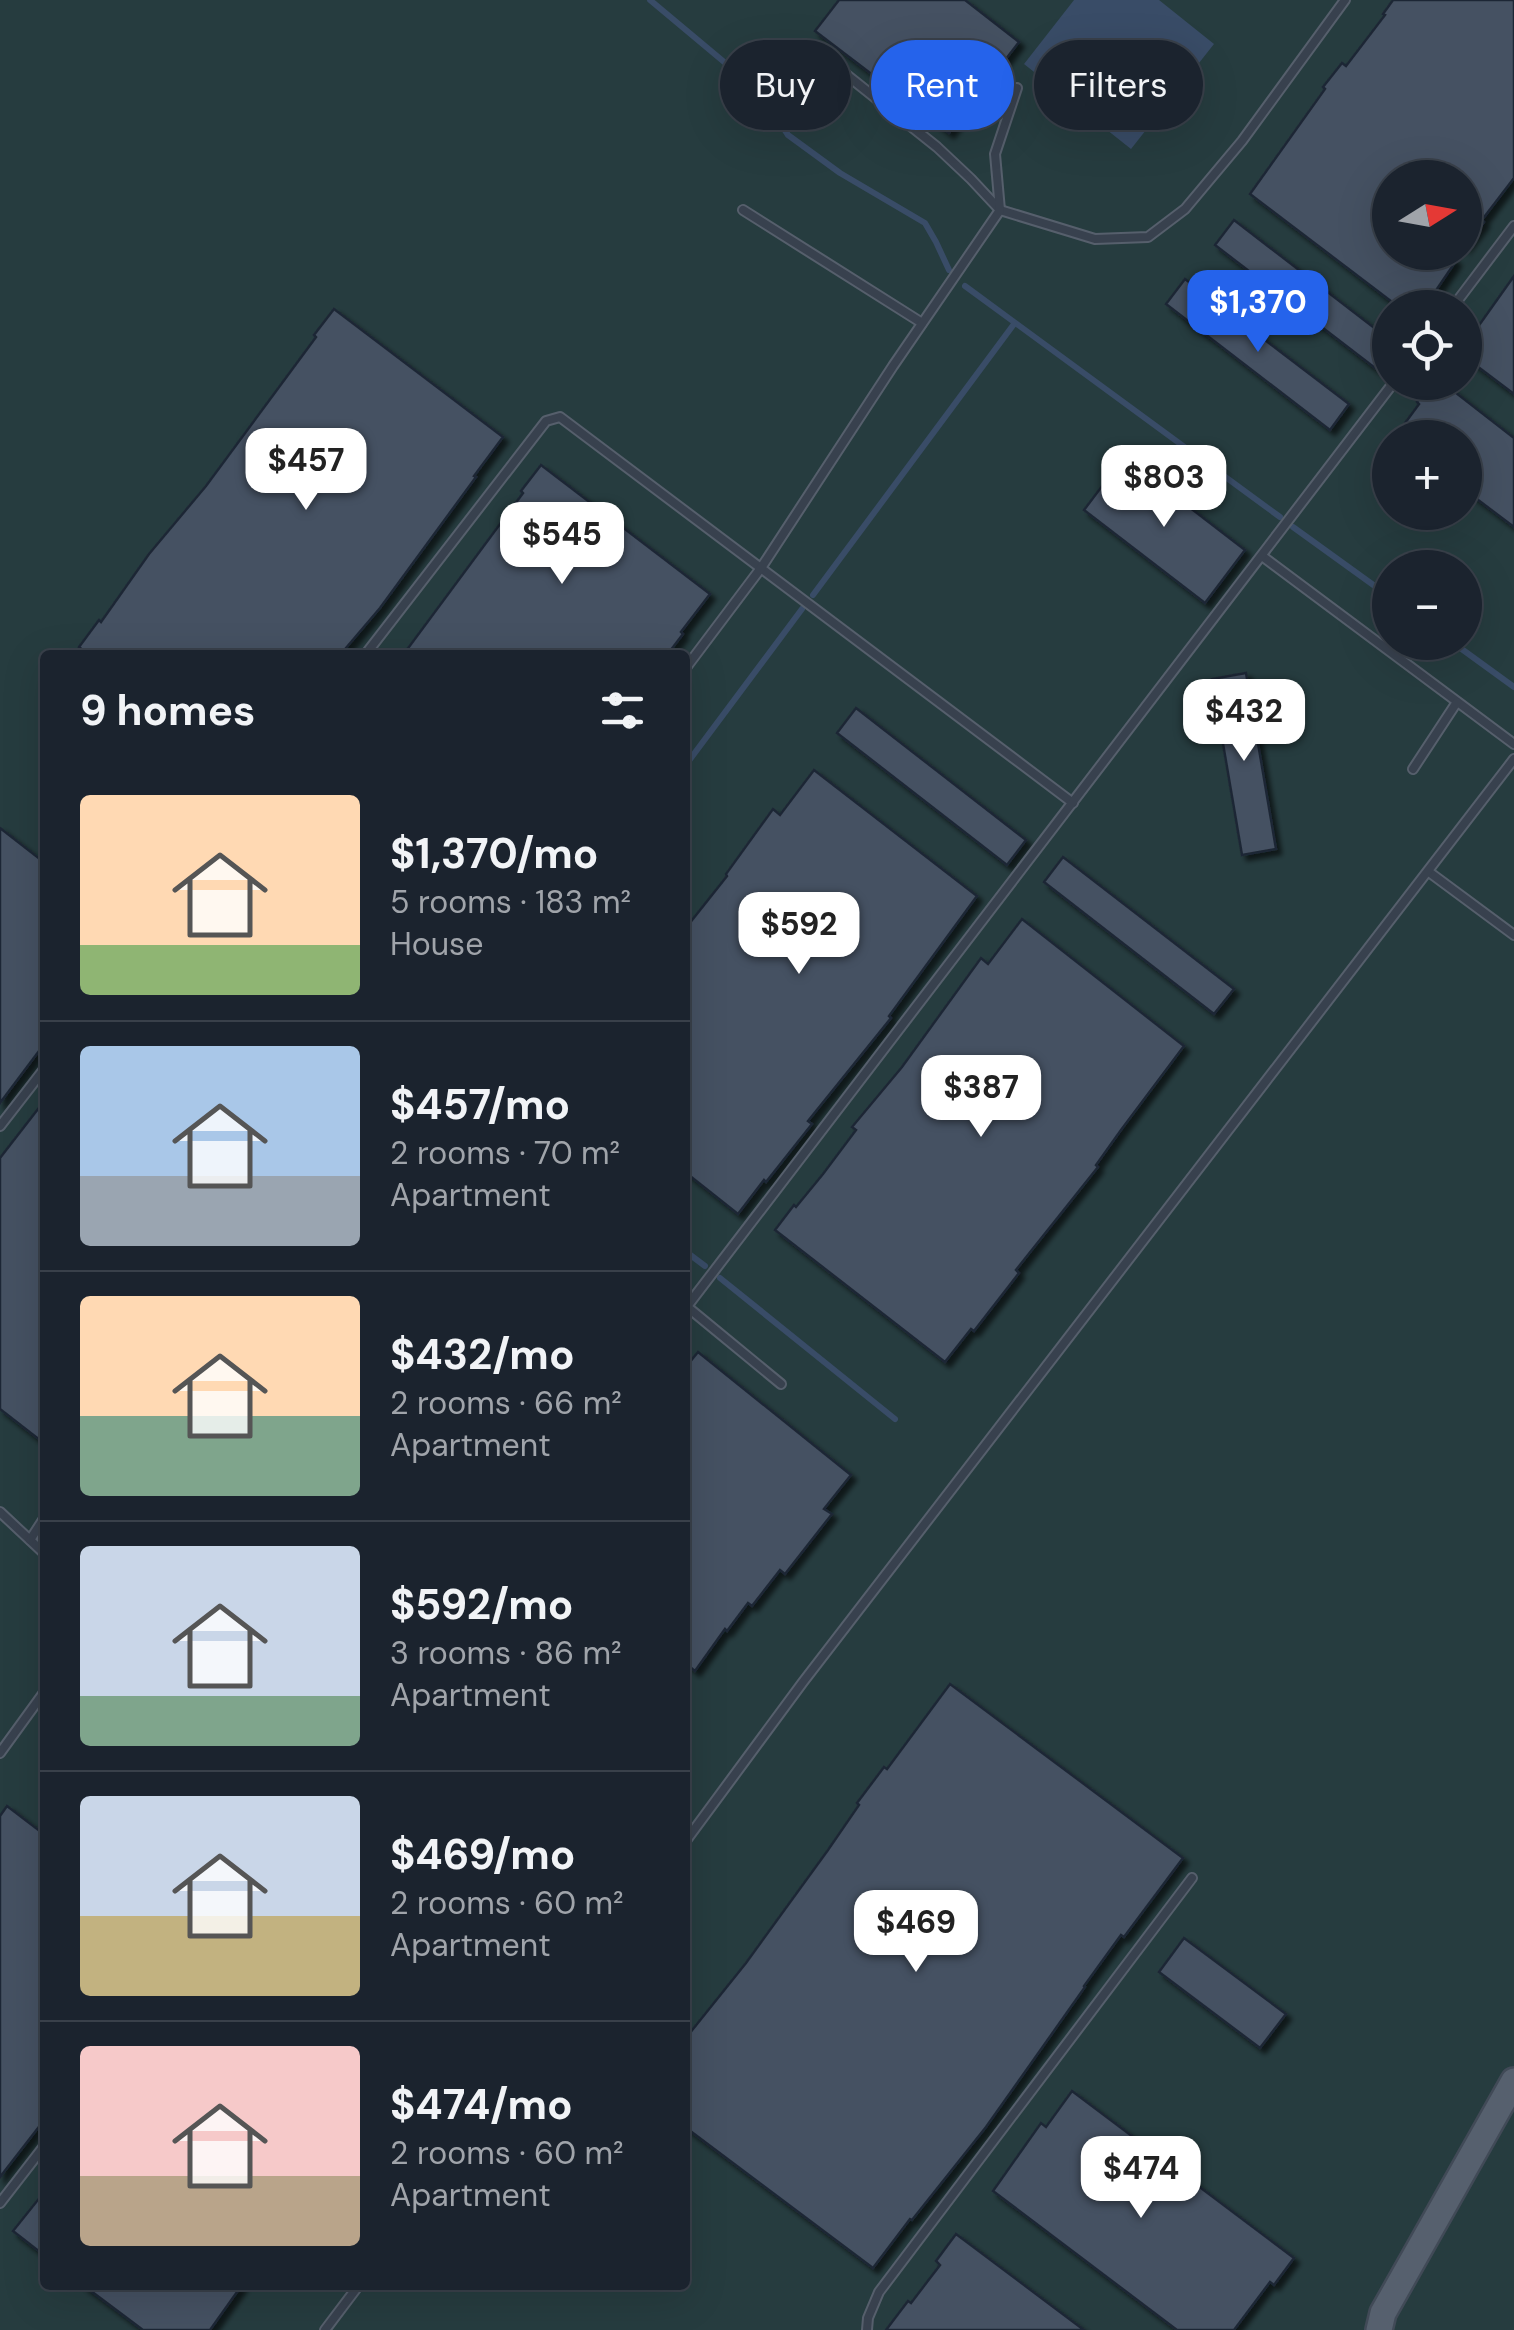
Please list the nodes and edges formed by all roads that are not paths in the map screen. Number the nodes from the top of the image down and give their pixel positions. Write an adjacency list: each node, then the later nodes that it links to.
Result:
1 (1346, 0): 5 (lane)
2 (851, 79): 5 (lane)
3 (1017, 88): 5 (lane)
4 (744, 210): 8 (lane)
5 (1000, 210): 8 (lane)
6 (1514, 226): 7 (lane)
7 (1466, 290)
8 (922, 323): 11 (lane)
9 (1380, 400): 10 (lane)
10 (1262, 556): 14 (lane); 18 (lane)
11 (761, 568): 12 (lane); 13 (lane); 18 (lane)
12 (369, 650)
13 (690, 662)
14 (1457, 702): 15 (lane); 17 (lane)
15 (1514, 744)
16 (1514, 759): 19 (lane)
17 (1413, 769)
18 (1074, 802): 23 (lane)
19 (1429, 872): 20 (lane); 32 (lane)
20 (1514, 935)
21 (40, 1074): 22 (lane)
22 (0, 1126)
23 (690, 1302)
24 (690, 1310): 25 (lane)
25 (781, 1384)
26 (0, 1512): 28 (lane)
27 (40, 1525): 28 (lane)
28 (30, 1540): 29 (lane)
29 (40, 1549)
30 (40, 1698): 31 (lane)
31 (0, 1753)
32 (690, 1835)
33 (1192, 1878): 39 (lane)
34 (1514, 2081): 40 (main road)
35 (40, 2151): 36 (lane)
36 (0, 2203)
37 (354, 2290): 38 (lane)
38 (325, 2330)
39 (867, 2330)
40 (1379, 2330)

